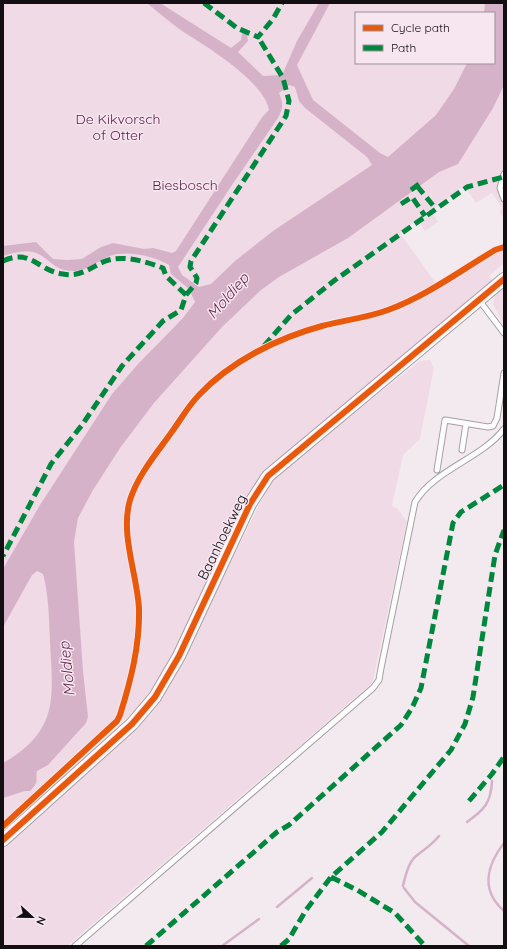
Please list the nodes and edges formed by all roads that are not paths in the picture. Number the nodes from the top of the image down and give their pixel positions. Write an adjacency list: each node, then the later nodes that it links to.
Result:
1 (504, 174): 2 (lane)
2 (504, 199)
3 (504, 279): 4 (street, Baanhoekweg)
4 (479, 300): 5 (lane); 11 (street, Baanhoekweg)
5 (504, 333)
6 (504, 373): 7 (lane)
7 (466, 424): 9 (lane); 10 (lane)
8 (504, 429): 12 (lane)
9 (462, 450)
10 (437, 470)
11 (3, 840)
12 (75, 946)

